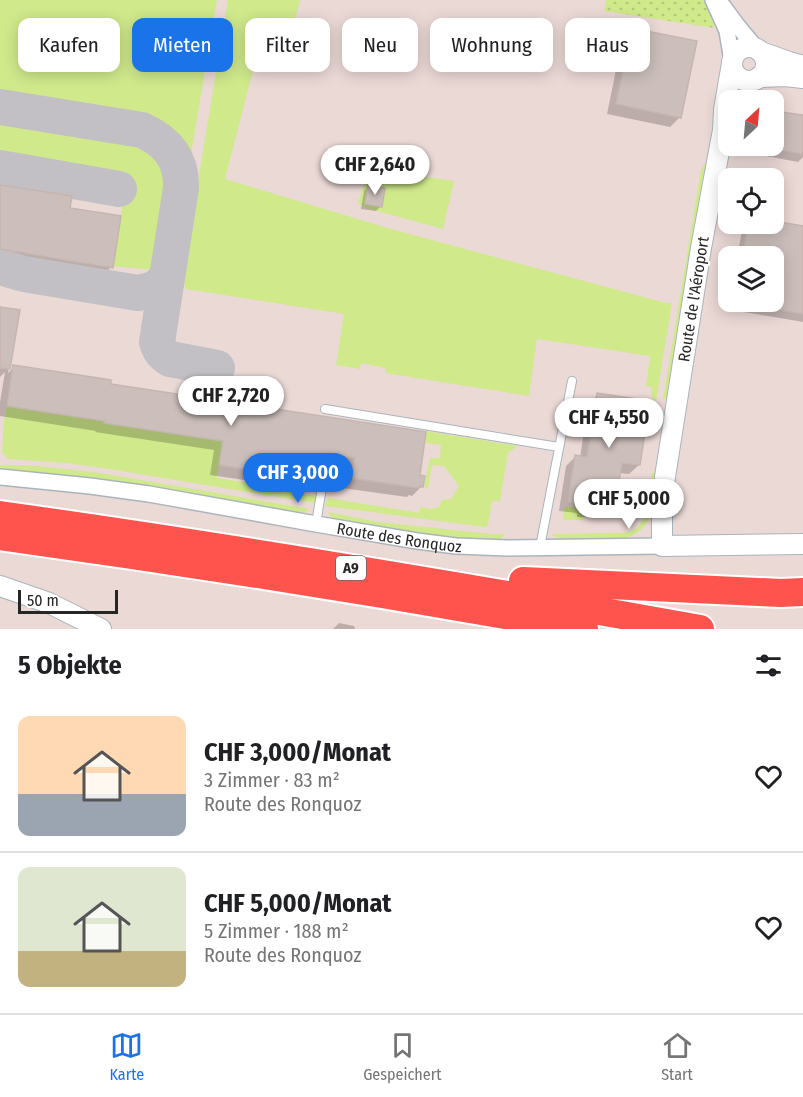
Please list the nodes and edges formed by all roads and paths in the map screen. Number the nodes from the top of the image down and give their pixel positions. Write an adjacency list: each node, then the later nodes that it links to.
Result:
1 (713, 0): 4 (street, Route de l'Aéroport)
2 (719, 0): 3 (street)
3 (758, 50): 4 (street); 5 (street); 7 (street)
4 (732, 62): 7 (street); 8 (street, Route de l'Aéroport)
5 (803, 66)
6 (803, 78): 7 (street)
7 (757, 79): 9 (street)
8 (727, 90)
9 (745, 90)
10 (719, 156): 20 (street, Route de l'Aéroport)
11 (572, 381): 13 (lane)
12 (325, 409): 13 (lane)
13 (559, 447): 21 (lane)
14 (0, 477): 17 (street, Route des Ronquoz)
15 (322, 487): 17 (lane)
16 (0, 515): 22 (highway, A9)
17 (316, 524): 21 (street, Route des Ronquoz)
18 (0, 536): 28 (highway, A9)
19 (803, 544): 20 (street, Route des Ronquoz)
20 (662, 546): 21 (street, Route des Ronquoz)
21 (540, 547)
22 (359, 569): 25 (highway); 29 (highway, A9)
23 (803, 578): 25 (highway)
24 (0, 586): 27 (street)
25 (732, 590): 26 (highway)
26 (803, 592)
27 (101, 629)
28 (584, 629)
29 (700, 629)

